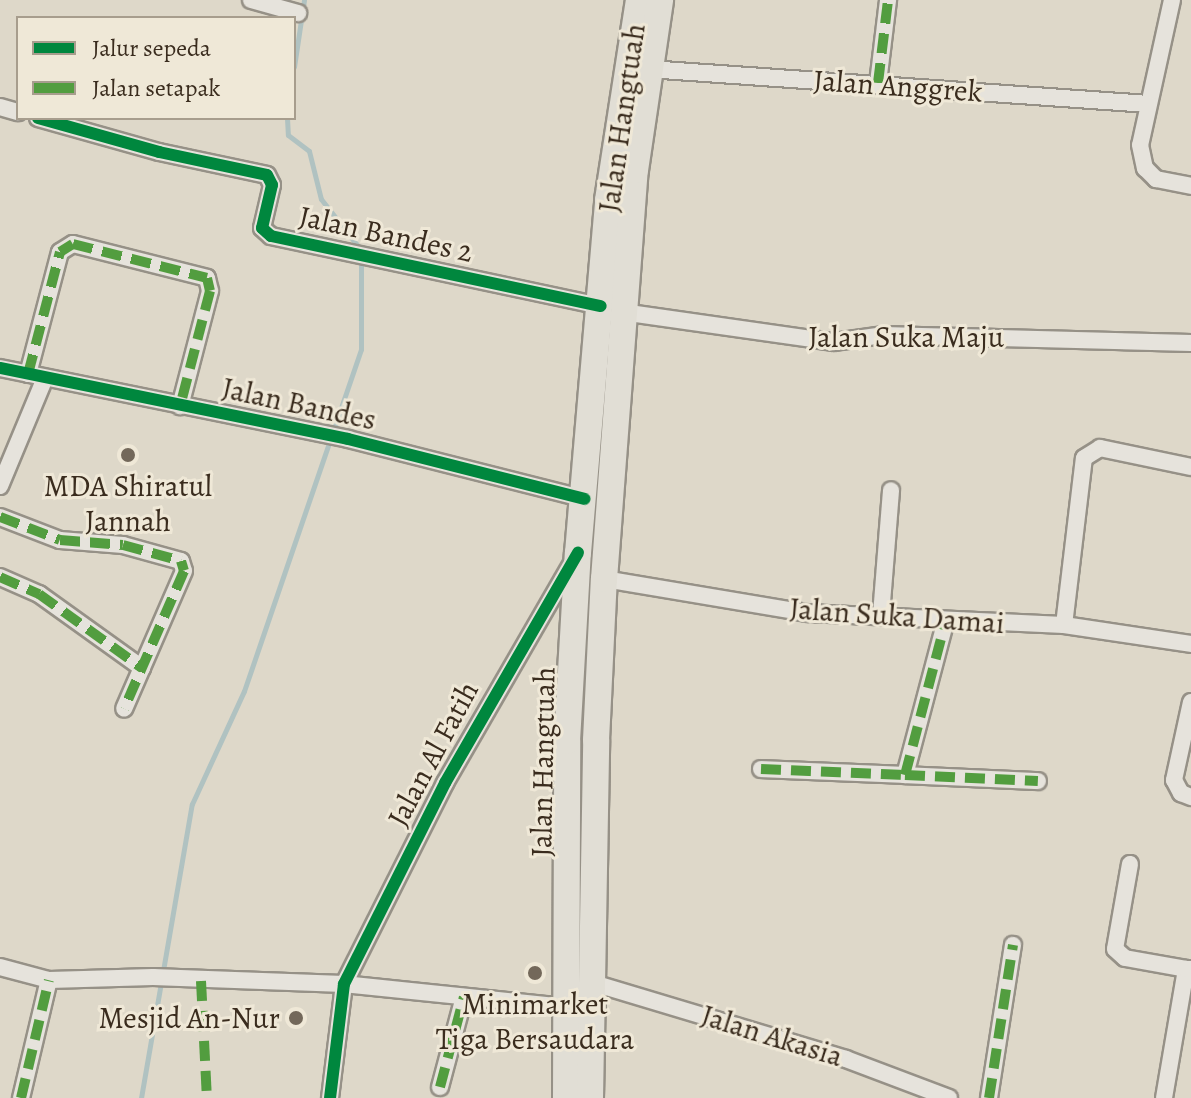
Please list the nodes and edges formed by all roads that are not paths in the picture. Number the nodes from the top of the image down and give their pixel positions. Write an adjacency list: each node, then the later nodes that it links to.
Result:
1 (251, 0): 6 (street)
2 (639, 0): 12 (highway, Jalan Hangtuah)
3 (660, 0): 7 (highway, Jalan Hangtuah)
4 (888, 0): 8 (street)
5 (1172, 0): 9 (street)
6 (298, 13)
7 (648, 69): 8 (street, Jalan Anggrek); 12 (highway, Jalan Hangtuah)
8 (878, 83): 9 (street, Jalan Anggrek)
9 (1148, 104): 11 (street)
10 (45, 120): 12 (street, Jalan Bandes 2)
11 (1191, 186)
12 (612, 309): 13 (street, Jalan Suka Maju); 16 (highway, Jalan Hangtuah)
13 (1191, 343)
14 (0, 368): 15 (street, Jalan Bandes)
15 (36, 376): 17 (street, Jalan Bandes); 17 (street); 19 (street)
16 (607, 391): 21 (highway, Jalan Hangtuah); 25 (highway, Jalan Hangtuah)
17 (180, 406): 21 (street, Jalan Bandes)
18 (1191, 467): 28 (street)
19 (0, 486)
20 (891, 490): 26 (street)
21 (585, 499): 23 (highway, Jalan Hangtuah)
22 (0, 517): 30 (street)
23 (578, 553): 43 (street, Jalan Al Fatih); 45 (highway, Jalan Hangtuah)
24 (0, 577): 30 (street)
25 (604, 579): 26 (street, Jalan Suka Damai); 42 (highway, Jalan Hangtuah)
26 (881, 615): 27 (street, Jalan Suka Damai)
27 (946, 620): 28 (street, Jalan Suka Damai); 34 (street)
28 (1064, 625): 29 (street, Jalan Suka Damai)
29 (1191, 644)
30 (142, 668): 32 (street)
31 (1191, 702): 36 (street)
32 (124, 709)
33 (761, 769): 34 (street)
34 (905, 775): 35 (street)
35 (1038, 781)
36 (1191, 797)
37 (1130, 864): 40 (street)
38 (1013, 945): 52 (street)
39 (0, 967): 41 (street)
40 (1188, 969): 53 (street)
41 (49, 980): 43 (street); 47 (street)
42 (593, 983): 50 (highway, Jalan Hangtuah); 51 (street, Jalan Akasia)
43 (344, 984): 44 (street); 48 (street, Jalan Al Fatih)
44 (464, 997): 45 (street); 46 (street)
45 (567, 1007): 49 (highway, Jalan Hangtuah)
46 (440, 1087)
47 (21, 1098)
48 (330, 1098)
49 (566, 1098)
50 (590, 1098)
51 (949, 1098)
52 (989, 1098)
53 (1164, 1098)

